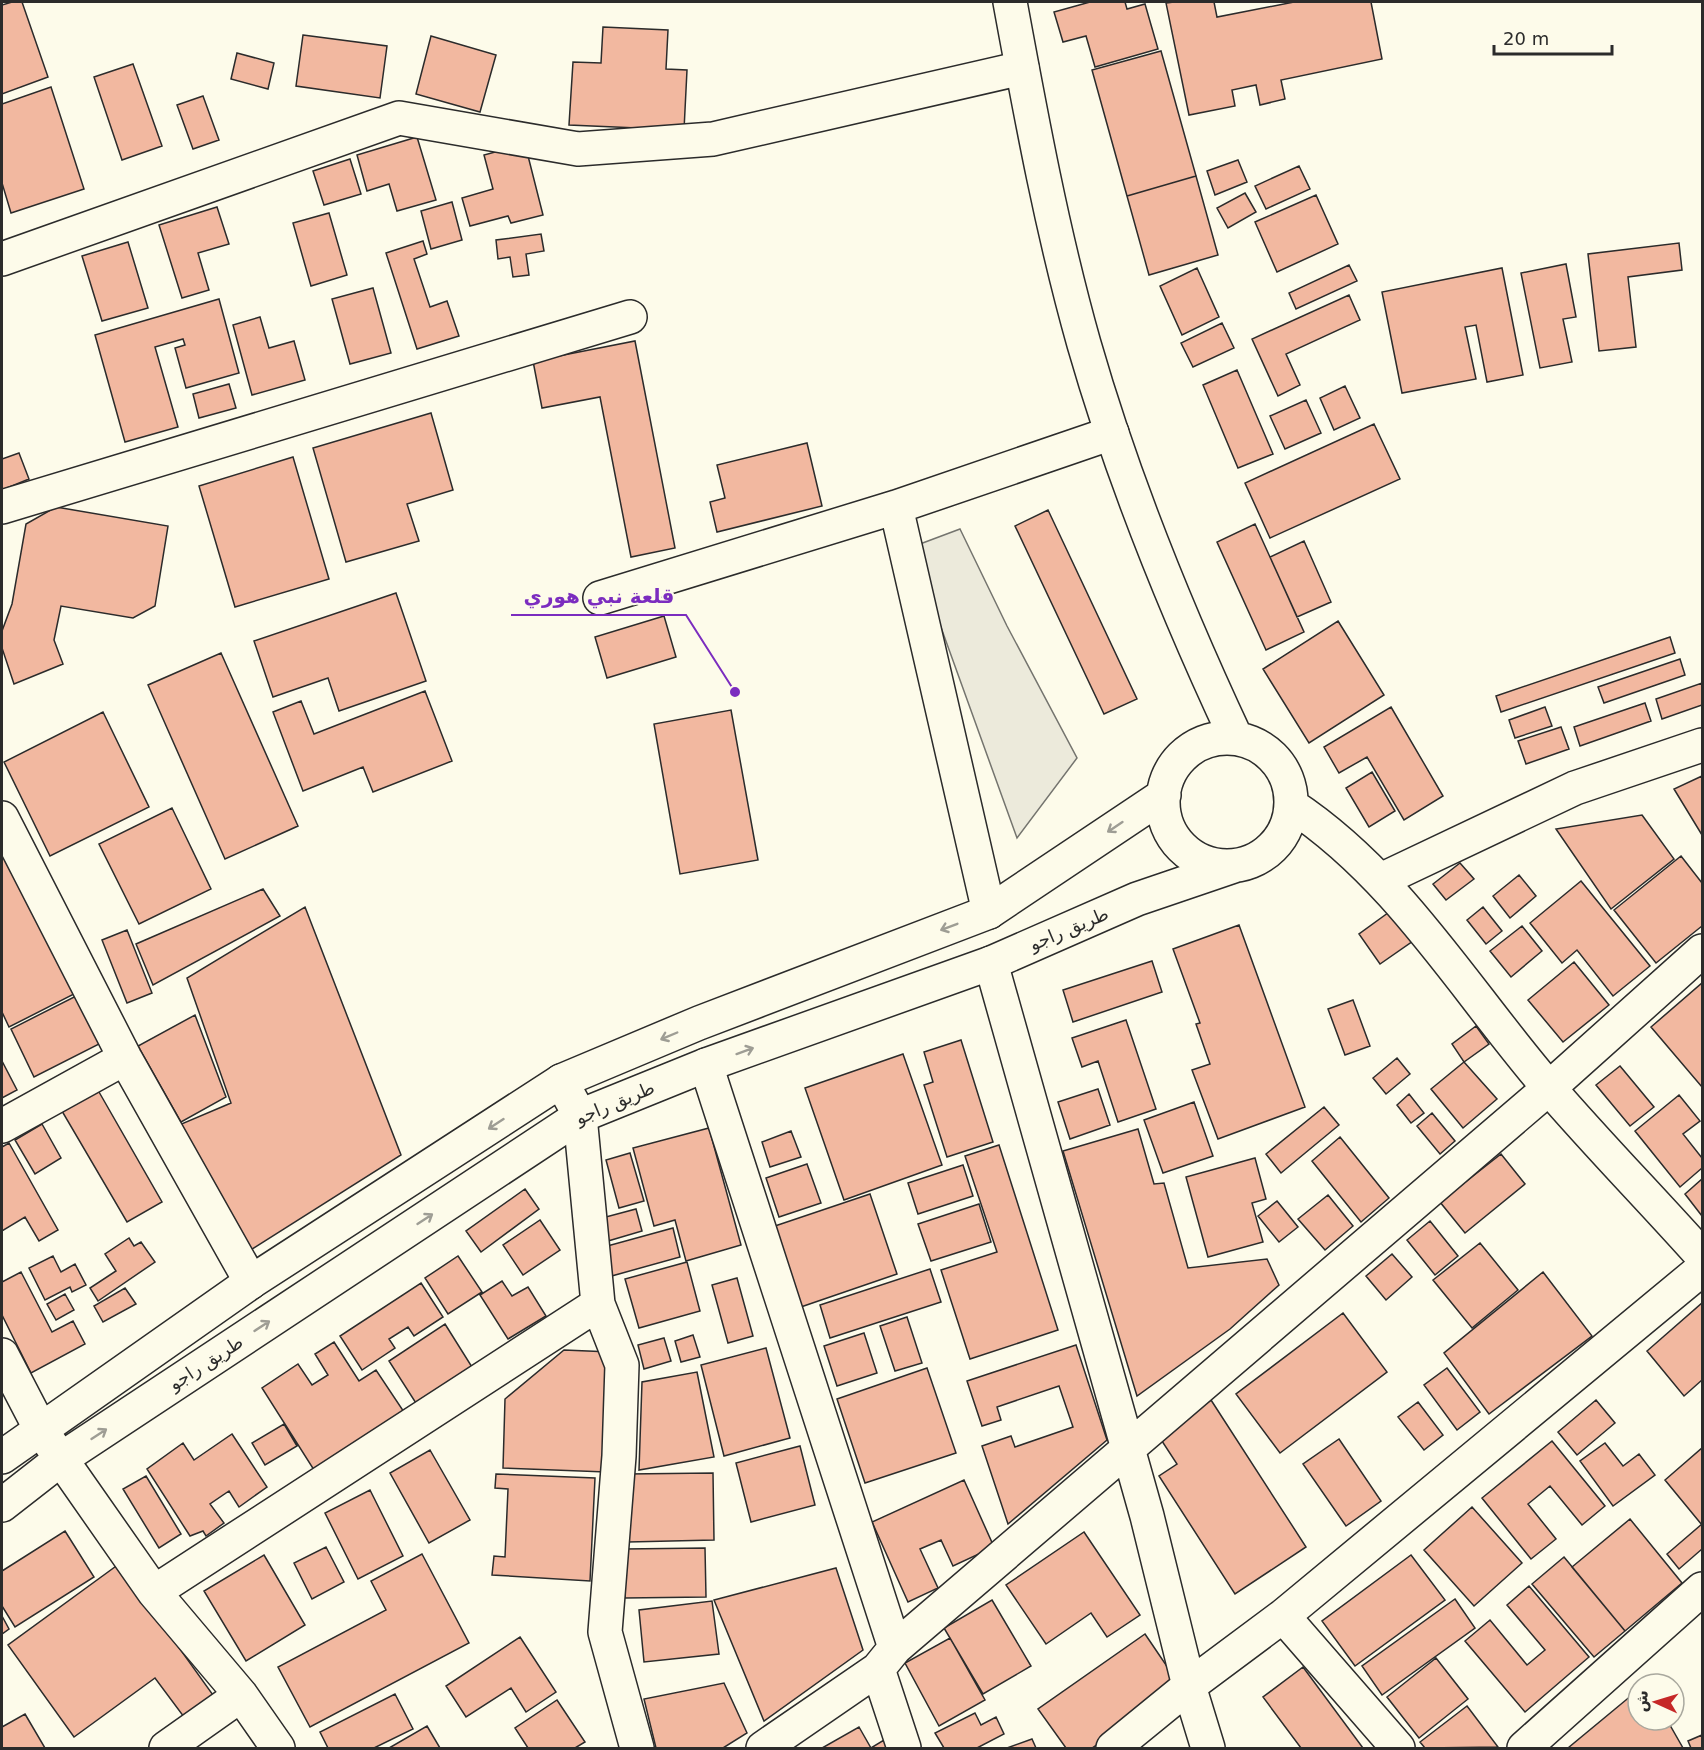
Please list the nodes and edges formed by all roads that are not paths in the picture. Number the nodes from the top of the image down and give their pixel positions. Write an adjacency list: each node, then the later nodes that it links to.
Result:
1 (1010, 2): 2 (street)
2 (1022, 68): 3 (street); 5 (street)
3 (5, 249)
4 (630, 317): 6 (street)
5 (1112, 433): 7 (street); 9 (street)
6 (2, 507)
7 (896, 507): 8 (street); 16 (street)
8 (600, 598)
9 (1236, 738): 11 (street); 12 (street)
10 (1702, 744): 15 (street)
11 (1164, 795): 14 (street); 16 (street, one-way to 16)
12 (1291, 805): 14 (street); 15 (street)
13 (2, 818): 19 (street)
14 (1234, 866): 18 (street, طريق راجو)
15 (1381, 880): 22 (street)
16 (989, 912): 21 (street, one-way to 21)
17 (1702, 951): 22 (street)
18 (991, 963): 20 (street, طريق راجو, one-way to 18); 31 (street)
19 (125, 1058): 24 (street); 27 (street)
20 (706, 1065): 23 (street, طريق راجو); 38 (street)
21 (561, 1081): 23 (street); 27 (street, one-way to 27)
22 (1549, 1088): 25 (street); 31 (street)
23 (580, 1116): 28 (street); 33 (street, طريق راجو, one-way to 23)
24 (2, 1126)
25 (1702, 1256)
26 (1702, 1269): 37 (street)
27 (251, 1282): 30 (street)
28 (598, 1304): 36 (street); 43 (street)
29 (2, 1355): 30 (street)
30 (40, 1430): 32 (street); 33 (street)
31 (1128, 1449): 38 (street); 39 (street)
32 (2, 1457)
33 (61, 1459): 34 (street, طريق راجو); 36 (street)
34 (2, 1505)
35 (1702, 1589): 49 (street)
36 (154, 1592): 40 (street)
37 (1283, 1616): 39 (street); 48 (street)
38 (887, 1658): 44 (street); 45 (street)
39 (1189, 1686): 46 (street); 47 (street)
40 (241, 1695): 41 (street); 42 (street)
41 (166, 1749)
42 (278, 1749)
43 (637, 1749)
44 (763, 1749)
45 (904, 1749)
46 (1113, 1749)
47 (1208, 1749)
48 (1398, 1749)
49 (1524, 1749)

